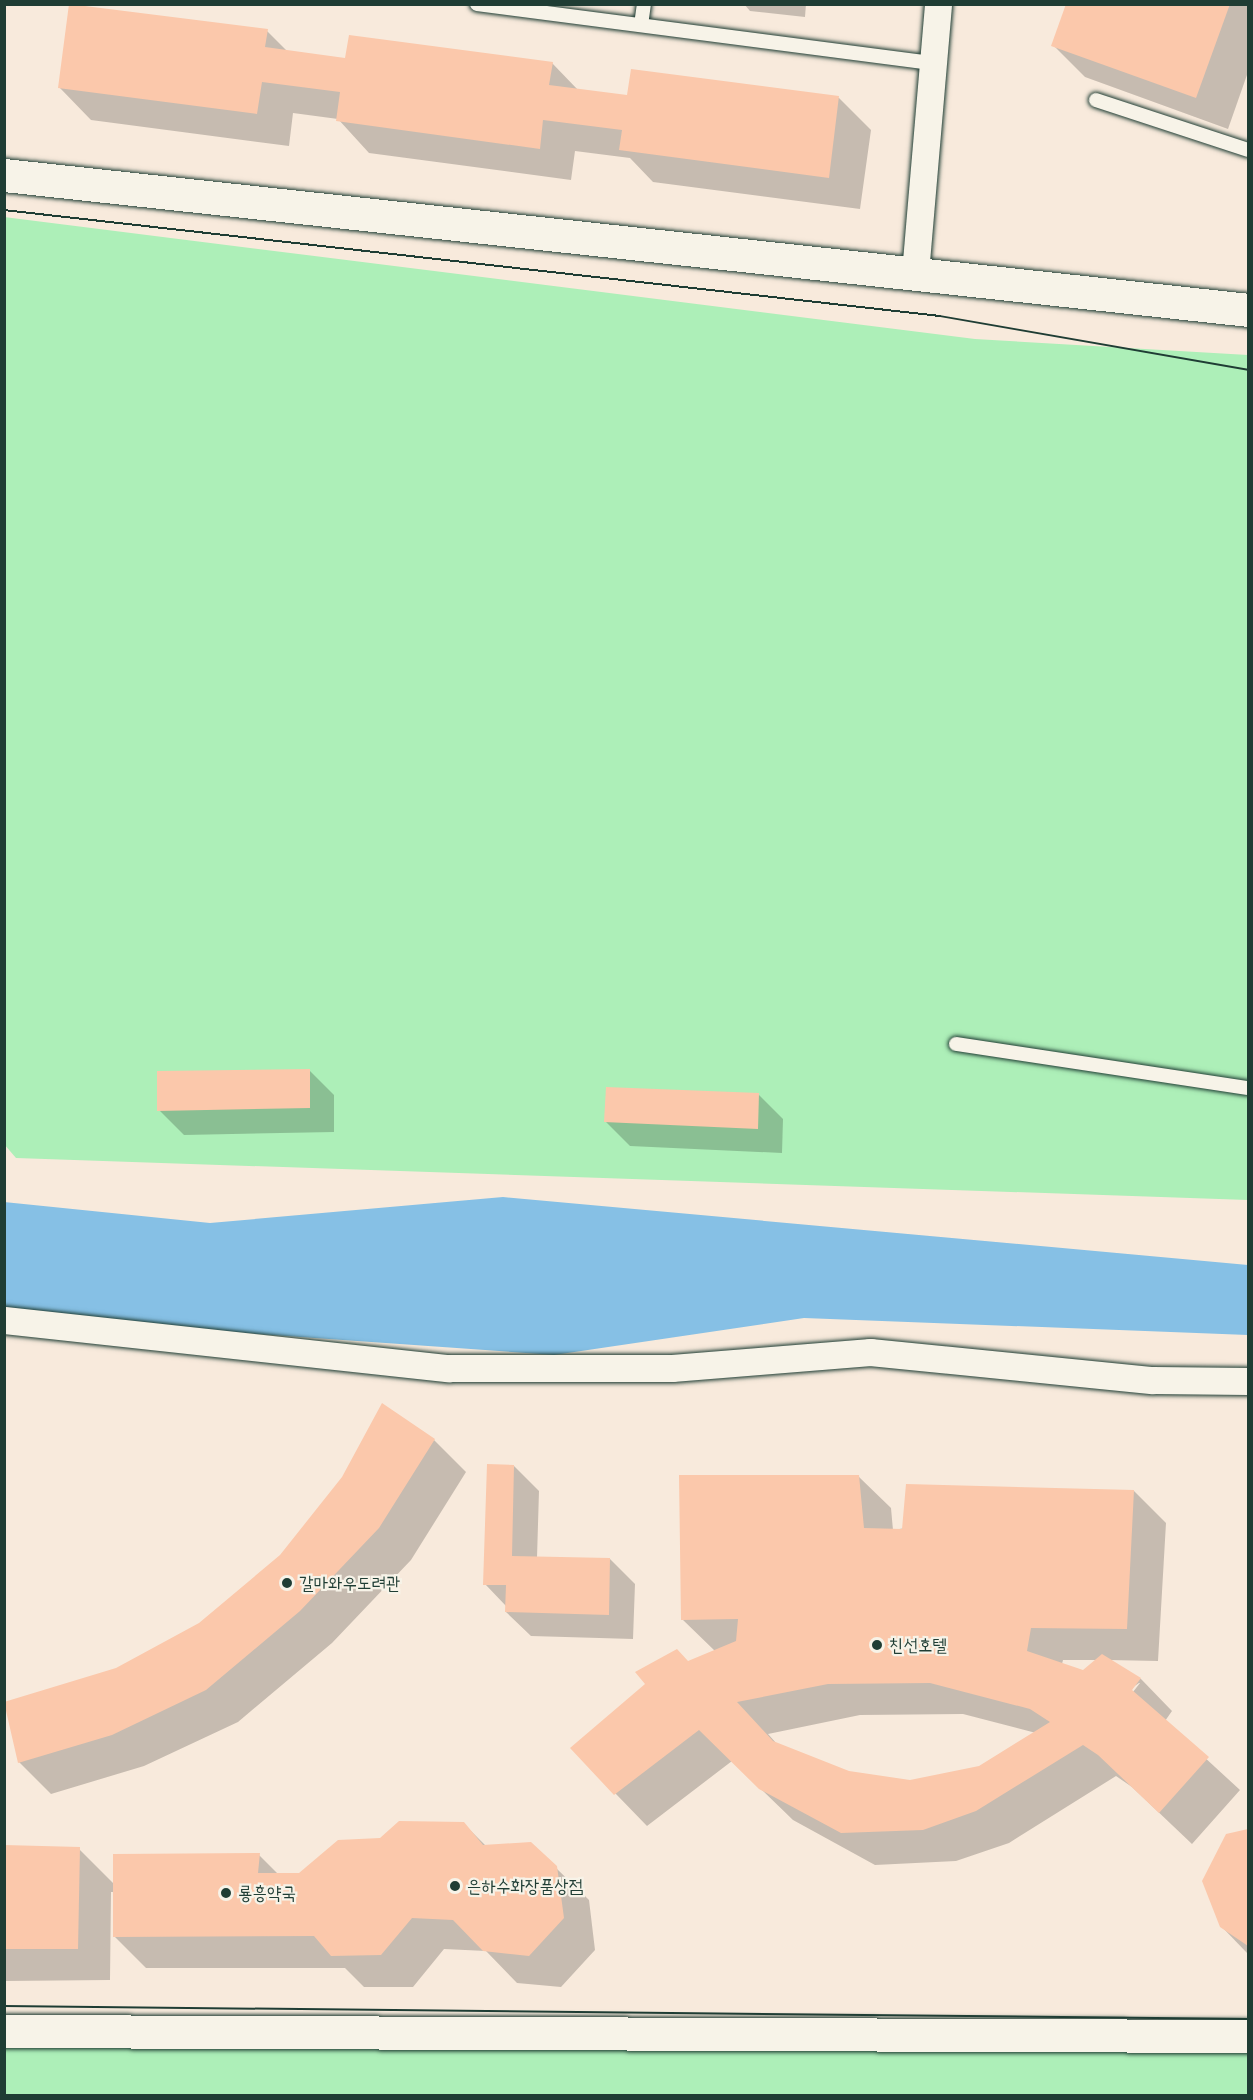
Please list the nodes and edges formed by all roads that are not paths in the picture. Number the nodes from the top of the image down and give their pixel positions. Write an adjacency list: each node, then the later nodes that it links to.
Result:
1 (477, 4): 4 (lane)
2 (644, 4): 4 (lane)
3 (938, 4): 5 (street)
4 (641, 26): 5 (lane)
5 (933, 63): 9 (street)
6 (1096, 100): 7 (lane)
7 (1248, 150)
8 (4, 175): 9 (street)
9 (915, 273): 10 (street)
10 (1248, 310)
11 (956, 1044): 12 (lane)
12 (1248, 1088)
13 (4, 1320): 14 (street)
14 (1248, 1381)
15 (4, 2031): 16 (street)
16 (1248, 2036)

